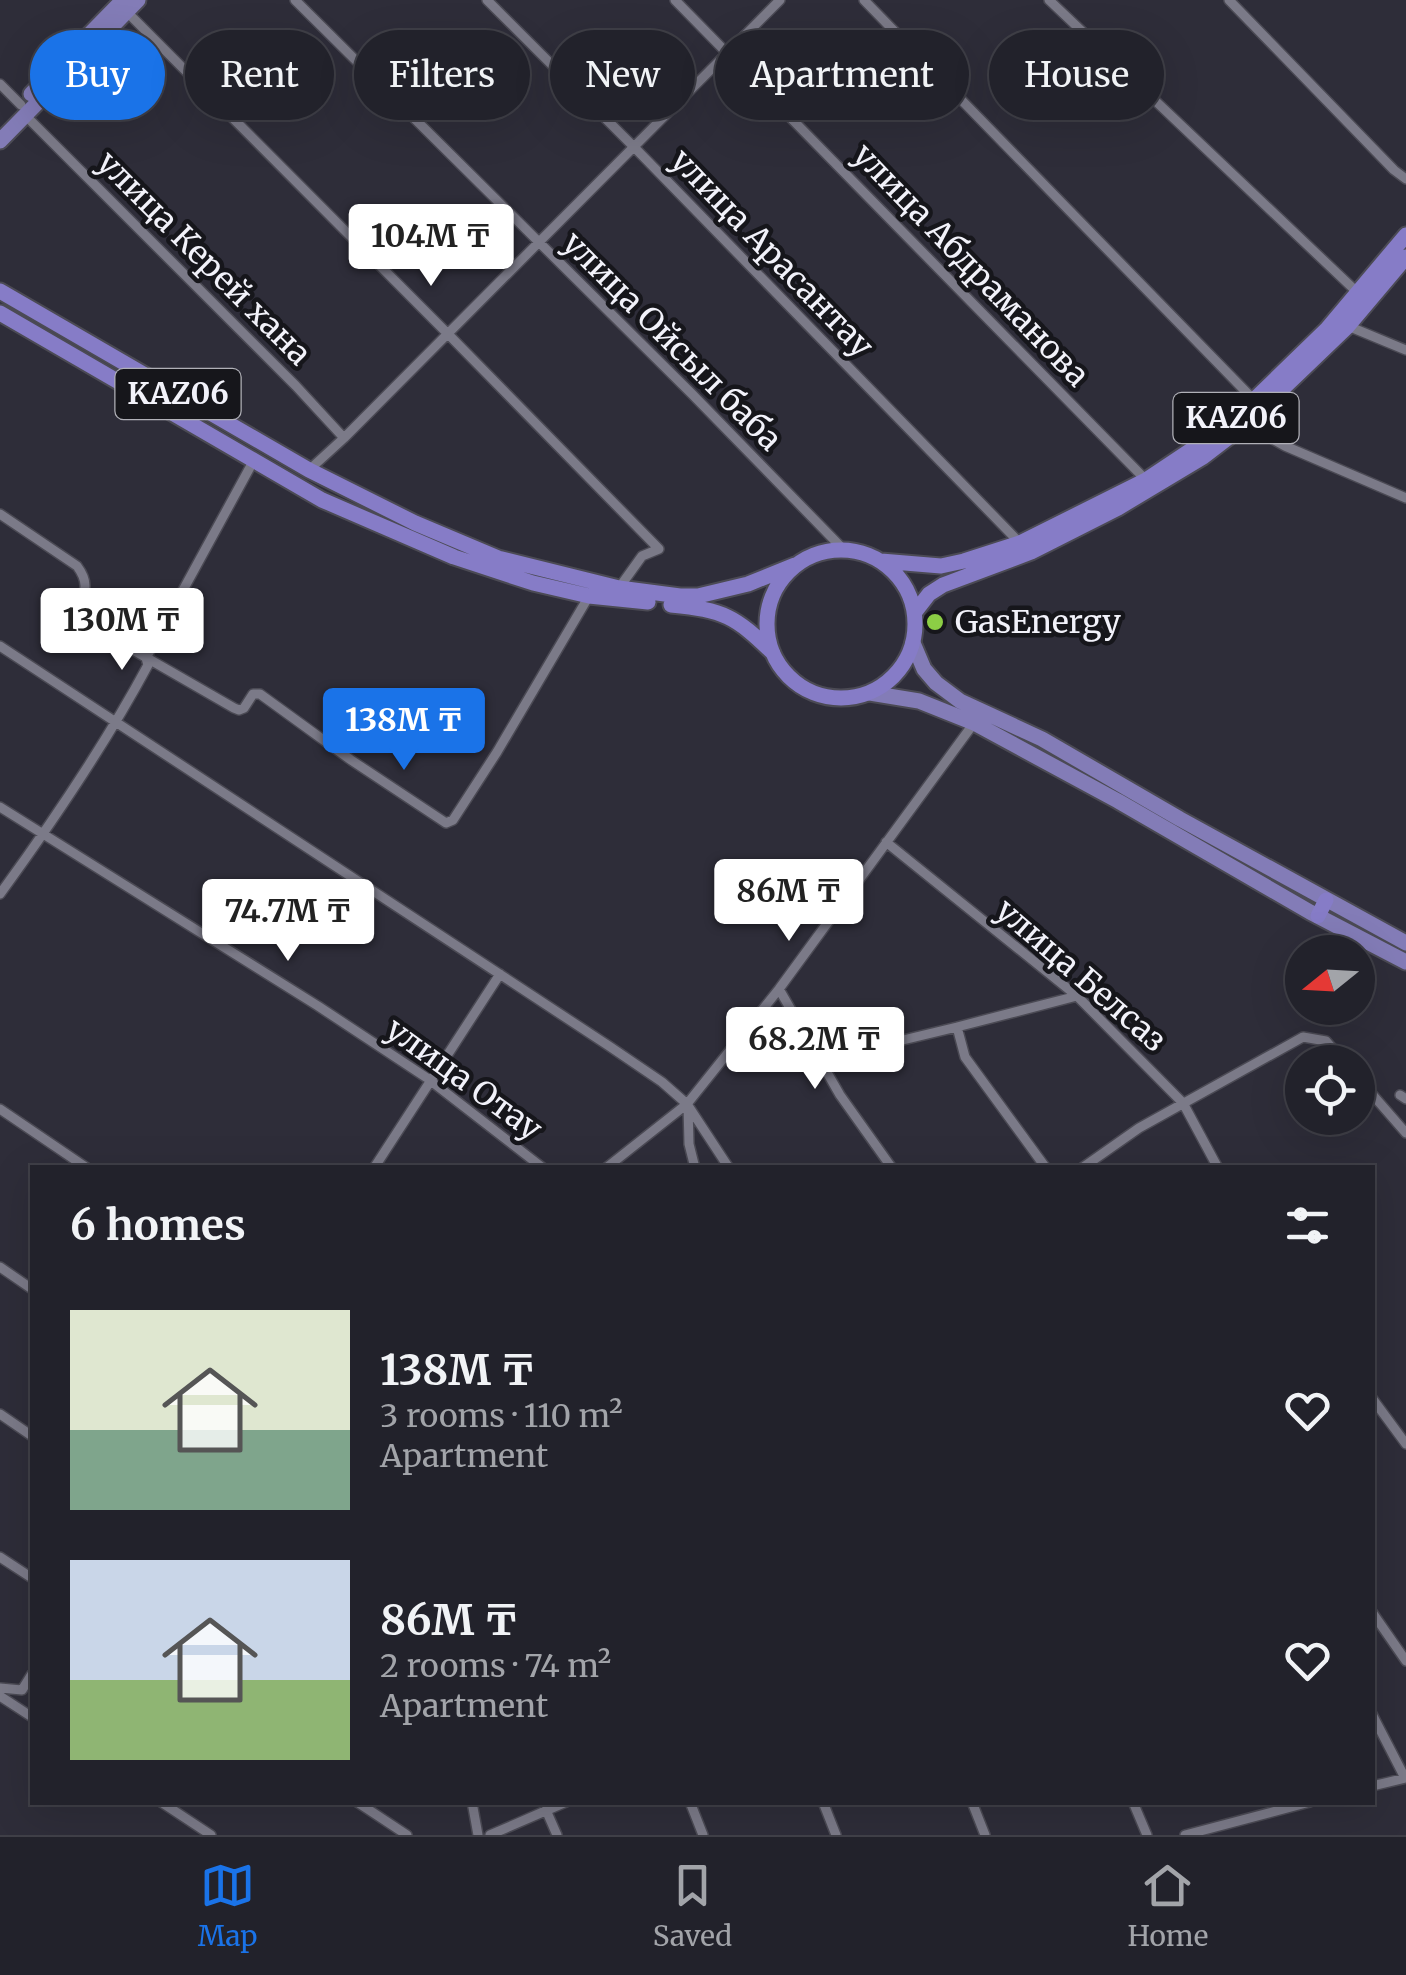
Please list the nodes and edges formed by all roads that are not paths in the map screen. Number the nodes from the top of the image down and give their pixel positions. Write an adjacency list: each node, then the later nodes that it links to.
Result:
1 (295, 0): 20 (street, улица Ойсыл баба)
2 (487, 0): 17 (street, улица Арасантау)
3 (676, 0): 10 (street, улица Абдраманова)
4 (780, 0): 9 (street)
5 (864, 0): 28 (street)
6 (1050, 0): 23 (street)
7 (1229, 0): 18 (street)
8 (124, 3): 13 (main road); 26 (street)
9 (750, 30)
10 (715, 39)
11 (715, 65): 17 (street)
12 (0, 84): 13 (street, улица Керей хана)
13 (23, 110): 15 (main road); 16 (main road); 30 (street, улица Керей хана)
14 (794, 120): 33 (street, улица Абдраманова)
15 (0, 126)
16 (0, 141)
17 (634, 147): 20 (street); 36 (street, улица Арасантау)
18 (1406, 178)
19 (1406, 235): 23 (highway, KАZ06)
20 (538, 243): 26 (street); 37 (street, улица Ойсыл баба)
21 (1406, 257): 25 (highway, KАZ06)
22 (0, 290): 32 (highway, KАZ06)
23 (1358, 293): 28 (highway, KАZ06)
24 (0, 313): 31 (highway, KАZ06)
25 (1348, 326): 27 (street); 29 (highway, KАZ06)
26 (448, 334): 30 (street); 40 (street)
27 (1406, 350)
28 (1254, 400): 33 (highway, KАZ06)
29 (1246, 424): 34 (street); 42 (highway, KАZ06)
30 (344, 438): 32 (street)
31 (254, 460): 41 (highway, KАZ06); 46 (street)
32 (309, 470): 40 (highway, KАZ06)
33 (1146, 480): 36 (highway, KАZ06)
34 (1406, 498)
35 (0, 514): 46 (street)
36 (1020, 543): 38 (highway, KАZ06)
37 (843, 549): 38 (highway, KАZ06); 39 (highway, KАZ06)
38 (881, 561): 42 (highway)
39 (795, 565): 40 (highway, KАZ06); 45 (highway)
40 (618, 588)
41 (588, 596): 45 (highway, KАZ06); 46 (street)
42 (915, 612): 43 (highway)
43 (913, 643): 47 (highway); 54 (main road)
44 (0, 646): 48 (street)
45 (773, 653): 47 (highway, KАZ06)
46 (146, 658): 48 (street)
47 (870, 693): 49 (main road)
48 (117, 722): 51 (street); 58 (street)
49 (974, 723): 52 (street); 55 (main road)
50 (0, 808): 51 (street, улица Отау)
51 (42, 836): 53 (street); 66 (street, улица Отау)
52 (886, 842): 59 (street); 60 (street, улица Белсаз)
53 (0, 894)
54 (1326, 900): 55 (highway); 56 (main road)
55 (1318, 916): 57 (main road)
56 (1406, 943)
57 (1406, 962)
58 (500, 974): 66 (street); 69 (street)
59 (779, 990): 65 (street); 69 (street)
60 (1076, 996): 61 (street); 68 (street, улица Белсаз)
61 (957, 1027): 65 (street); 79 (street)
62 (1289, 1045): 63 (street)
63 (1329, 1045)
64 (1285, 1047): 68 (street)
65 (820, 1060): 78 (street)
66 (432, 1082): 73 (street); 74 (street, улица Отау)
67 (1375, 1097): 71 (street)
68 (1184, 1103): 80 (street); 81 (street, улица Белсаз)
69 (688, 1104): 75 (street); 76 (street); 77 (street)
70 (0, 1110): 72 (street)
71 (1406, 1133)
72 (82, 1165)
73 (376, 1165)
74 (538, 1165)
75 (610, 1165)
76 (694, 1165)
77 (727, 1165)
78 (890, 1165)
79 (1044, 1165)
80 (1086, 1165)
81 (1216, 1165)
82 (0, 1267): 83 (street)
83 (30, 1287)
84 (1375, 1402): 85 (street)
85 (1383, 1413): 87 (street); 89 (street)
86 (0, 1414): 88 (street)
87 (1375, 1417)
88 (30, 1435)
89 (1406, 1444)
90 (0, 1557): 91 (street)
91 (30, 1577)
92 (1375, 1616): 93 (street)
93 (1406, 1662)
94 (30, 1677): 95 (street)
95 (0, 1692): 96 (street)
96 (30, 1715)
97 (1375, 1720): 98 (street)
98 (1406, 1778): 99 (street)
99 (1375, 1785)
100 (166, 1805): 110 (street)
101 (361, 1805): 111 (street)
102 (473, 1805): 112 (street)
103 (558, 1805): 109 (street)
104 (691, 1805): 115 (street)
105 (824, 1805): 116 (street)
106 (973, 1805): 117 (street)
107 (1134, 1805): 118 (street)
108 (1271, 1807): 119 (street)
109 (546, 1810): 113 (street); 114 (street)
110 (210, 1835)
111 (407, 1835)
112 (478, 1835)
113 (490, 1835)
114 (558, 1835)
115 (703, 1835)
116 (836, 1835)
117 (985, 1835)
118 (1147, 1835)
119 (1185, 1835)

